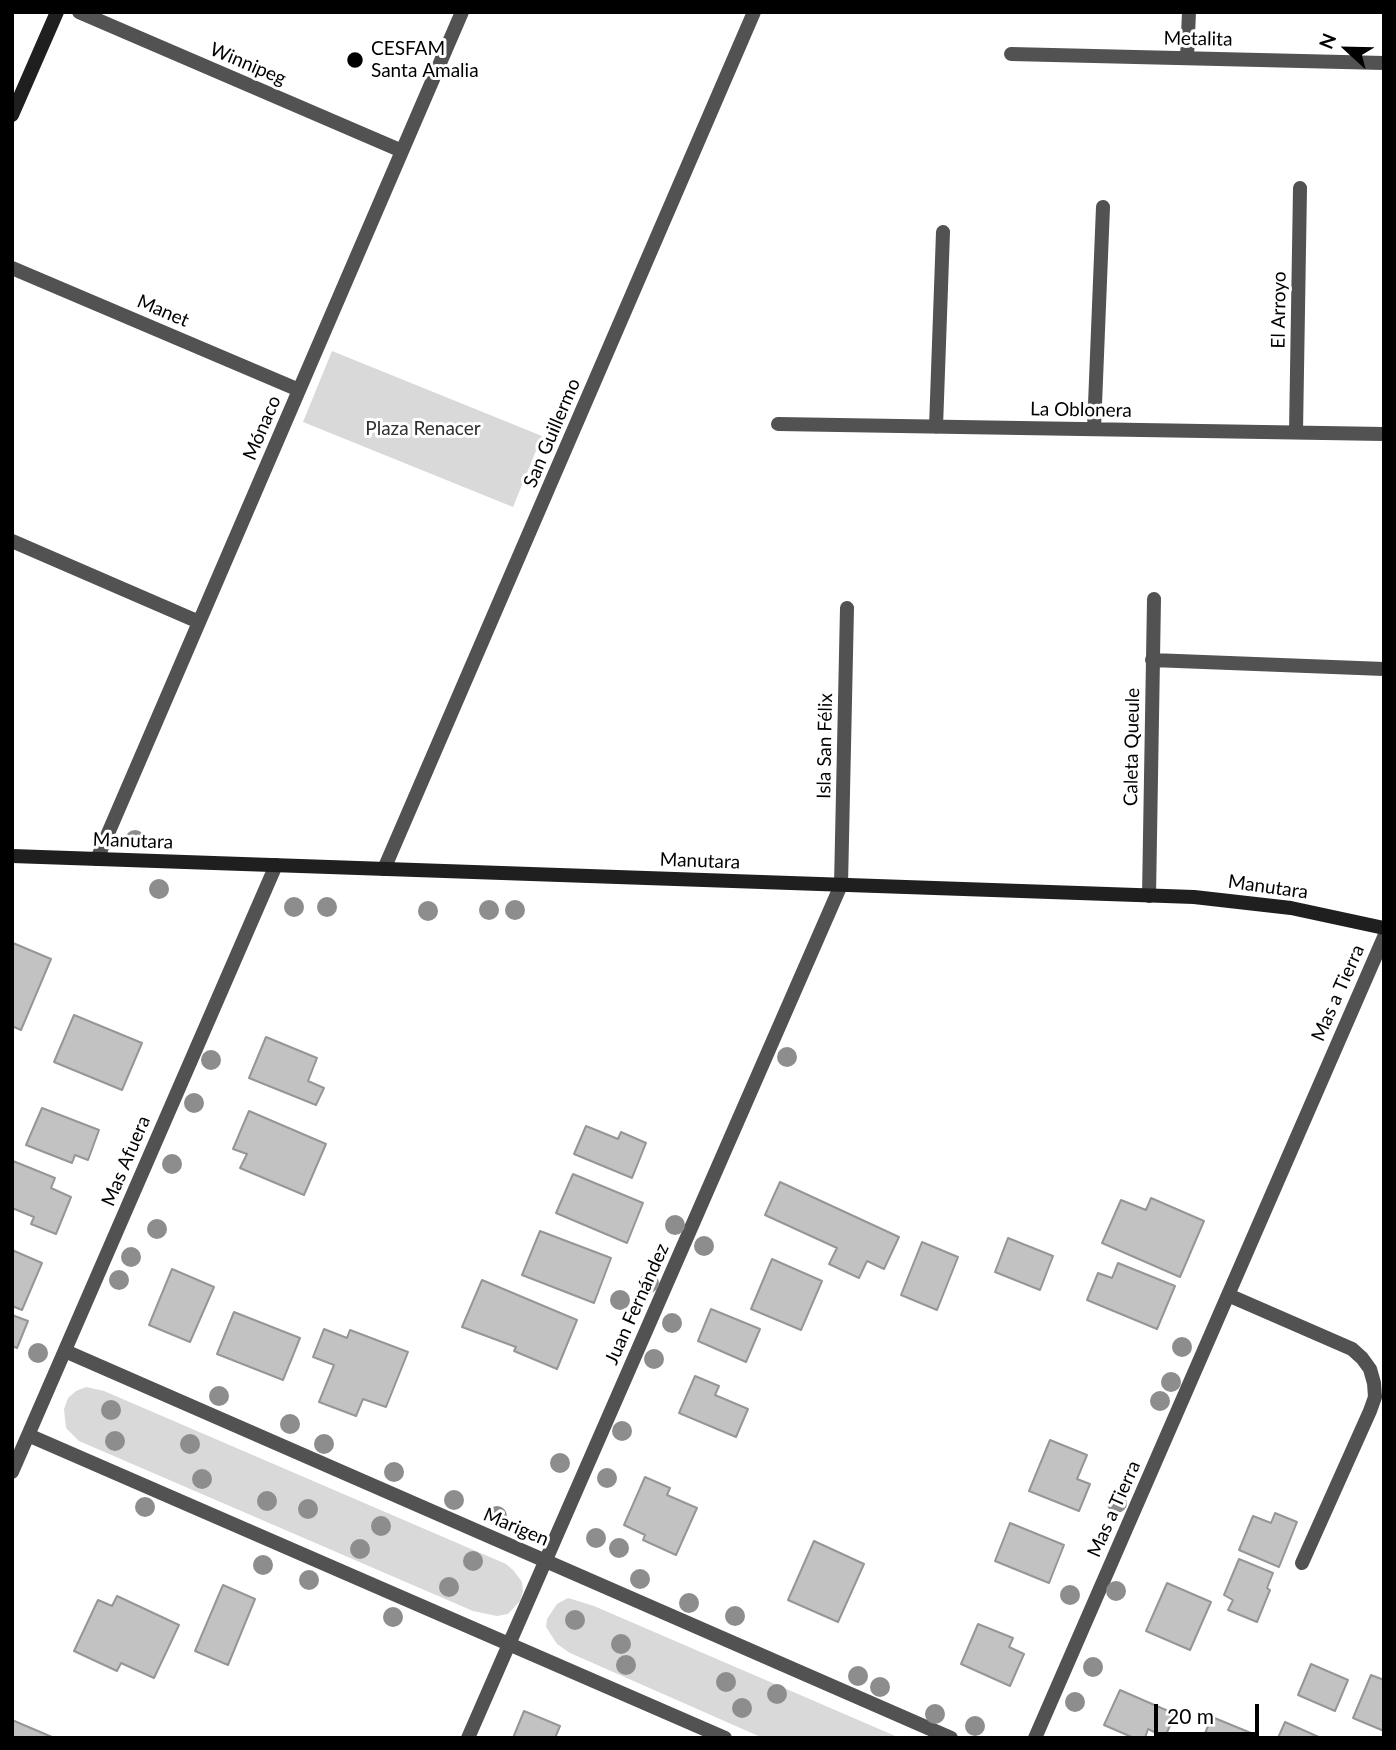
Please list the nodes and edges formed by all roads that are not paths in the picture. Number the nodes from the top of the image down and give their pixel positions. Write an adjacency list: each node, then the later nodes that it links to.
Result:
1 (57, 12): 9 (main road)
2 (79, 12): 10 (street, Winnipeg)
3 (462, 12): 10 (street, Mónaco)
4 (754, 12): 30 (street, San Guillermo)
5 (1189, 12): 7 (street)
6 (1011, 54): 7 (street, Metalita)
7 (1187, 58): 8 (street, Metalita)
8 (1384, 63)
9 (12, 115)
10 (402, 152): 15 (street, Mónaco)
11 (1300, 188): 19 (street, El Arroyo)
12 (1103, 207): 18 (street)
13 (943, 232): 17 (street)
14 (12, 268): 15 (street, Manet)
15 (299, 390): 24 (street, Mónaco)
16 (778, 424): 17 (street, La Oblonera)
17 (936, 427): 18 (street, La Oblonera)
18 (1094, 429): 19 (street, La Oblonera)
19 (1296, 432): 20 (street, La Oblonera)
20 (1384, 434)
21 (12, 541): 24 (street)
22 (1154, 599): 25 (street, Caleta Queule)
23 (847, 608): 31 (street, Isla San Félix)
24 (199, 622): 28 (street, Mónaco)
25 (1152, 660): 26 (street); 32 (street, Caleta Queule)
26 (1384, 669)
27 (12, 856): 28 (main road, Manutara)
28 (97, 859): 29 (main road, Manutara)
29 (276, 865): 30 (main road, Manutara); 36 (street, Mas Afuera)
30 (384, 869): 31 (main road, Manutara)
31 (841, 885): 32 (main road, Manutara); 39 (street, Juan Fernández)
32 (1149, 896): 33 (main road, Manutara)
33 (1384, 928)
34 (1384, 937): 35 (street, Mas a Tierra)
35 (1228, 1295): 40 (street); 45 (street, Mas a Tierra)
36 (65, 1351): 37 (street, Mas Afuera); 39 (street, Marigen)
37 (28, 1435): 38 (street, Mas Afuera); 41 (street)
38 (12, 1472)
39 (545, 1561): 41 (street, Juan Fernández); 44 (street, Marigen)
40 (1302, 1563)
41 (509, 1644): 42 (street, Juan Fernández); 43 (street)
42 (468, 1738)
43 (725, 1738)
44 (951, 1738)
45 (1035, 1738)

